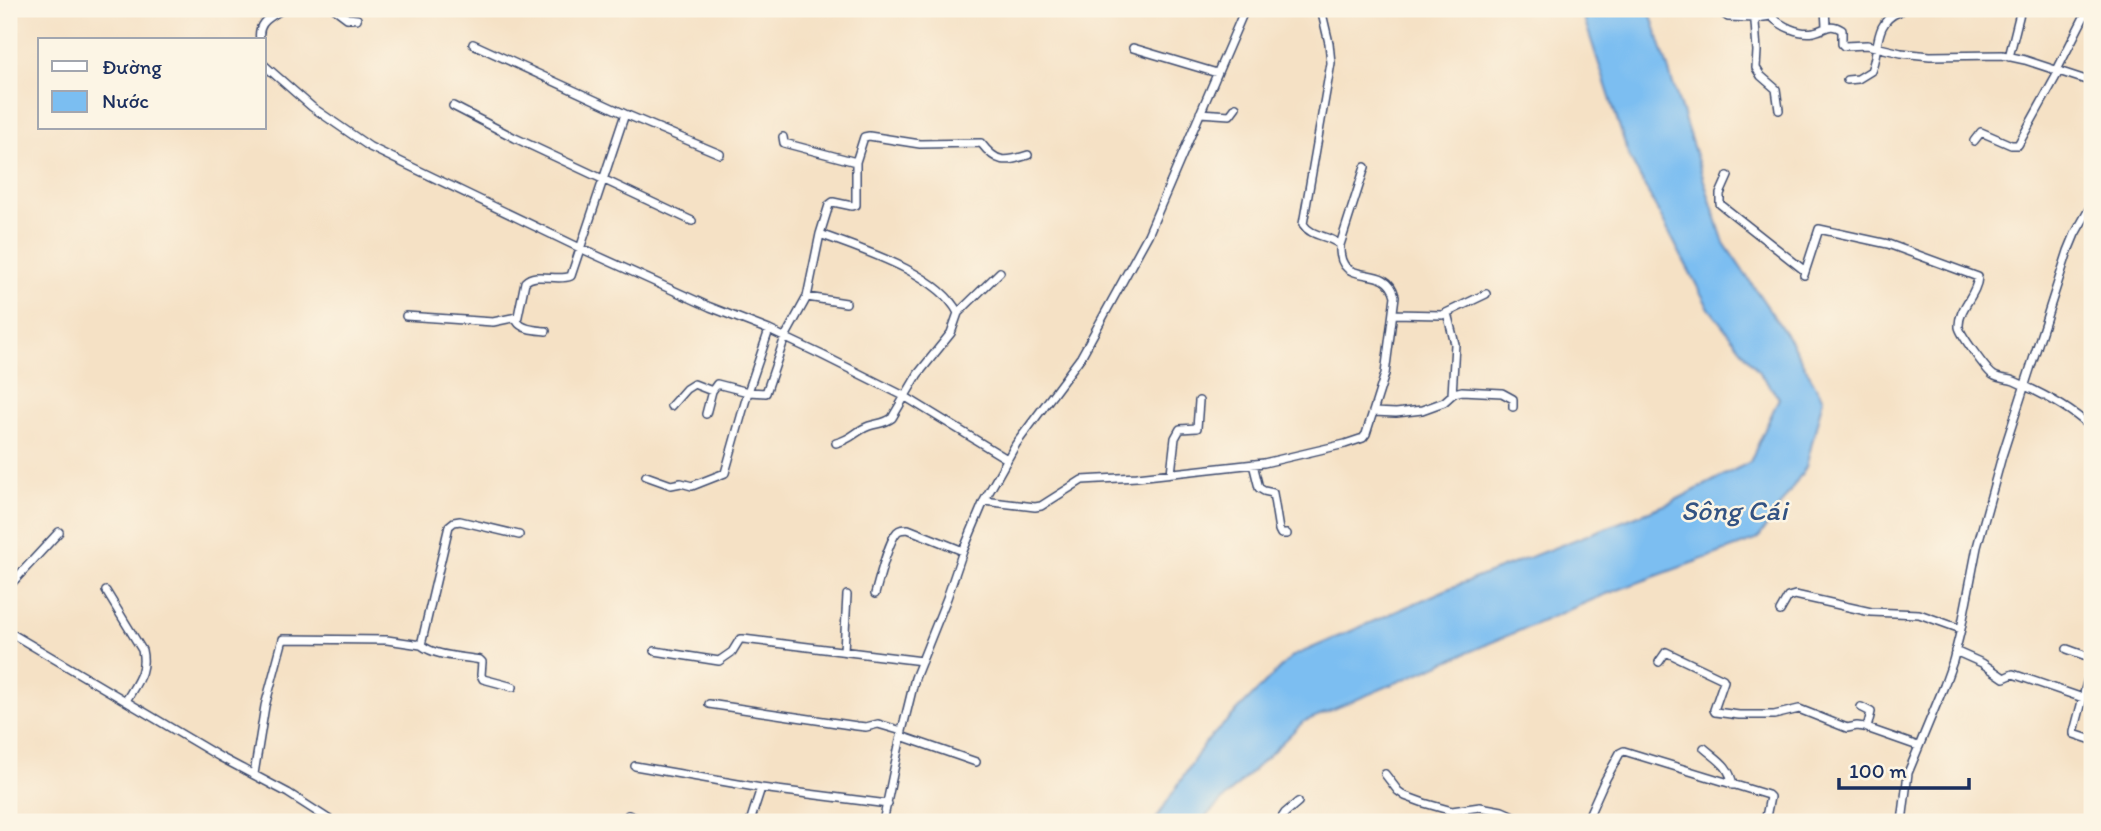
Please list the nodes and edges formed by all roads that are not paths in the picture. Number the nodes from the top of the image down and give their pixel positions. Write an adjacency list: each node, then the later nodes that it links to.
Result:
1 (283, 9): 13 (street)
2 (335, 9): 11 (street)
3 (1245, 9): 20 (street)
4 (1321, 9): 39 (street)
5 (1724, 9): 10 (street)
6 (1825, 9): 12 (street)
7 (2021, 9): 17 (street)
8 (2088, 9): 19 (street)
9 (1899, 12): 15 (street)
10 (1755, 18): 12 (street); 25 (street)
11 (357, 19)
12 (1826, 26): 15 (street)
13 (260, 38)
14 (473, 44): 27 (street)
15 (1876, 47): 17 (street); 21 (street)
16 (1133, 48): 20 (street)
17 (2009, 57): 19 (street)
18 (266, 67): 40 (street)
19 (2058, 71): 22 (street); 29 (street)
20 (1217, 73): 26 (street)
21 (1847, 80)
22 (2092, 82)
23 (453, 106): 35 (street)
24 (1236, 107): 26 (street)
25 (1779, 110)
26 (1200, 113): 65 (street)
27 (625, 114): 30 (street); 35 (street)
28 (783, 137): 32 (street)
29 (1974, 141)
30 (720, 154)
31 (1028, 155): 32 (street)
32 (856, 162): 38 (street)
33 (1365, 167): 39 (street)
34 (1728, 176): 53 (street)
35 (603, 178): 37 (street); 40 (street)
36 (2092, 204): 53 (street)
37 (692, 222)
38 (820, 234): 43 (street); 45 (street)
39 (1339, 244): 47 (street)
40 (580, 248): 49 (street); 50 (street)
41 (1000, 272): 45 (street)
42 (1486, 293): 46 (street)
43 (807, 297): 44 (street); 52 (street)
44 (846, 303)
45 (958, 313): 57 (street)
46 (1447, 313): 47 (street); 56 (street)
47 (1393, 314): 61 (street)
48 (405, 316): 49 (street)
49 (517, 317): 51 (street)
50 (769, 330): 52 (street); 55 (street)
51 (546, 331)
52 (785, 337): 55 (street); 57 (street)
53 (2025, 386): 63 (street); 79 (street)
54 (712, 391): 55 (street); 59 (street); 62 (street)
55 (748, 391): 68 (street)
56 (1452, 395): 60 (street); 61 (street)
57 (904, 396): 64 (street); 65 (street)
58 (1199, 401): 67 (street)
59 (671, 406)
60 (1513, 407)
61 (1373, 412): 66 (street)
62 (706, 414)
63 (2088, 425)
64 (836, 443)
65 (1007, 459): 69 (street)
66 (1253, 464): 67 (street); 71 (street)
67 (1171, 473): 69 (street)
68 (646, 476)
69 (984, 500): 73 (street)
70 (59, 532): 74 (street)
71 (1287, 534)
72 (519, 535): 81 (street)
73 (963, 551): 76 (street); 87 (street)
74 (9, 586)
75 (106, 591): 91 (street)
76 (875, 594)
77 (847, 595): 84 (street)
78 (1780, 611): 79 (street)
79 (1961, 629): 85 (street)
80 (9, 632): 91 (street)
81 (421, 645): 89 (street); 101 (street)
82 (2067, 649): 86 (street)
83 (655, 651): 84 (street)
84 (844, 651): 87 (street)
85 (1955, 651): 90 (street); 97 (street)
86 (2092, 660): 90 (street)
87 (922, 661): 95 (street)
88 (1659, 662): 94 (street)
89 (513, 687)
90 (2083, 698): 96 (street)
91 (126, 701): 101 (street)
92 (709, 704): 95 (street)
93 (1861, 708): 94 (street)
94 (1867, 728): 97 (street)
95 (901, 734): 99 (street); 106 (street)
96 (2092, 740)
97 (1918, 746): 118 (street)
98 (1704, 748): 103 (street)
99 (976, 762)
100 (635, 766): 104 (street)
101 (254, 774): 109 (street)
102 (1385, 774): 107 (street)
103 (1733, 785): 116 (street); 117 (street)
104 (761, 788): 106 (street); 111 (street)
105 (1298, 802): 113 (street)
106 (888, 804): 112 (street)
107 (1452, 811): 114 (street); 115 (street)
108 (628, 815): 110 (street)
109 (333, 822)
110 (646, 822)
111 (750, 822)
112 (883, 822)
113 (1279, 822)
114 (1451, 822)
115 (1527, 822)
116 (1586, 822)
117 (1765, 822)
118 (1902, 822)

